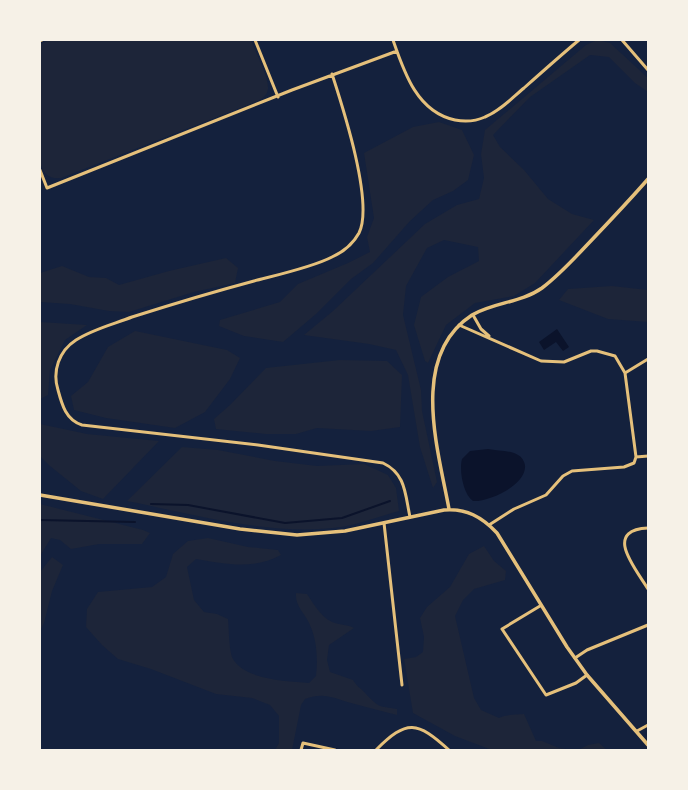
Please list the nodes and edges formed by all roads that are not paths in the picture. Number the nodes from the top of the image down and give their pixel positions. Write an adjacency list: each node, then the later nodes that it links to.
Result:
1 (255, 40): 8 (street)
2 (393, 40): 5 (street)
3 (579, 40): 5 (street)
4 (622, 40): 6 (street)
5 (397, 51): 7 (street)
6 (648, 70)
7 (332, 74): 8 (street); 20 (street)
8 (278, 97): 9 (street)
9 (40, 170)
10 (648, 179): 11 (street)
11 (473, 314): 12 (street); 13 (street)
12 (459, 325): 13 (street); 19 (street)
13 (492, 339): 15 (street)
14 (648, 359): 15 (street)
15 (625, 373): 17 (street)
16 (648, 456): 17 (street)
17 (636, 458): 22 (street)
18 (40, 495): 21 (street)
19 (449, 509): 20 (street); 22 (street)
20 (410, 517): 21 (street)
21 (384, 523): 29 (street)
22 (489, 525): 25 (street)
23 (648, 528): 24 (street)
24 (648, 589)
25 (540, 606): 27 (street); 28 (street)
26 (648, 625): 27 (street)
27 (575, 658): 28 (street)
28 (587, 676): 31 (street)
29 (402, 685)
30 (648, 725): 31 (street)
31 (637, 732): 32 (street)
32 (648, 745)
33 (301, 750): 34 (street)
34 (335, 750)
35 (376, 750): 36 (street)
36 (449, 750)

